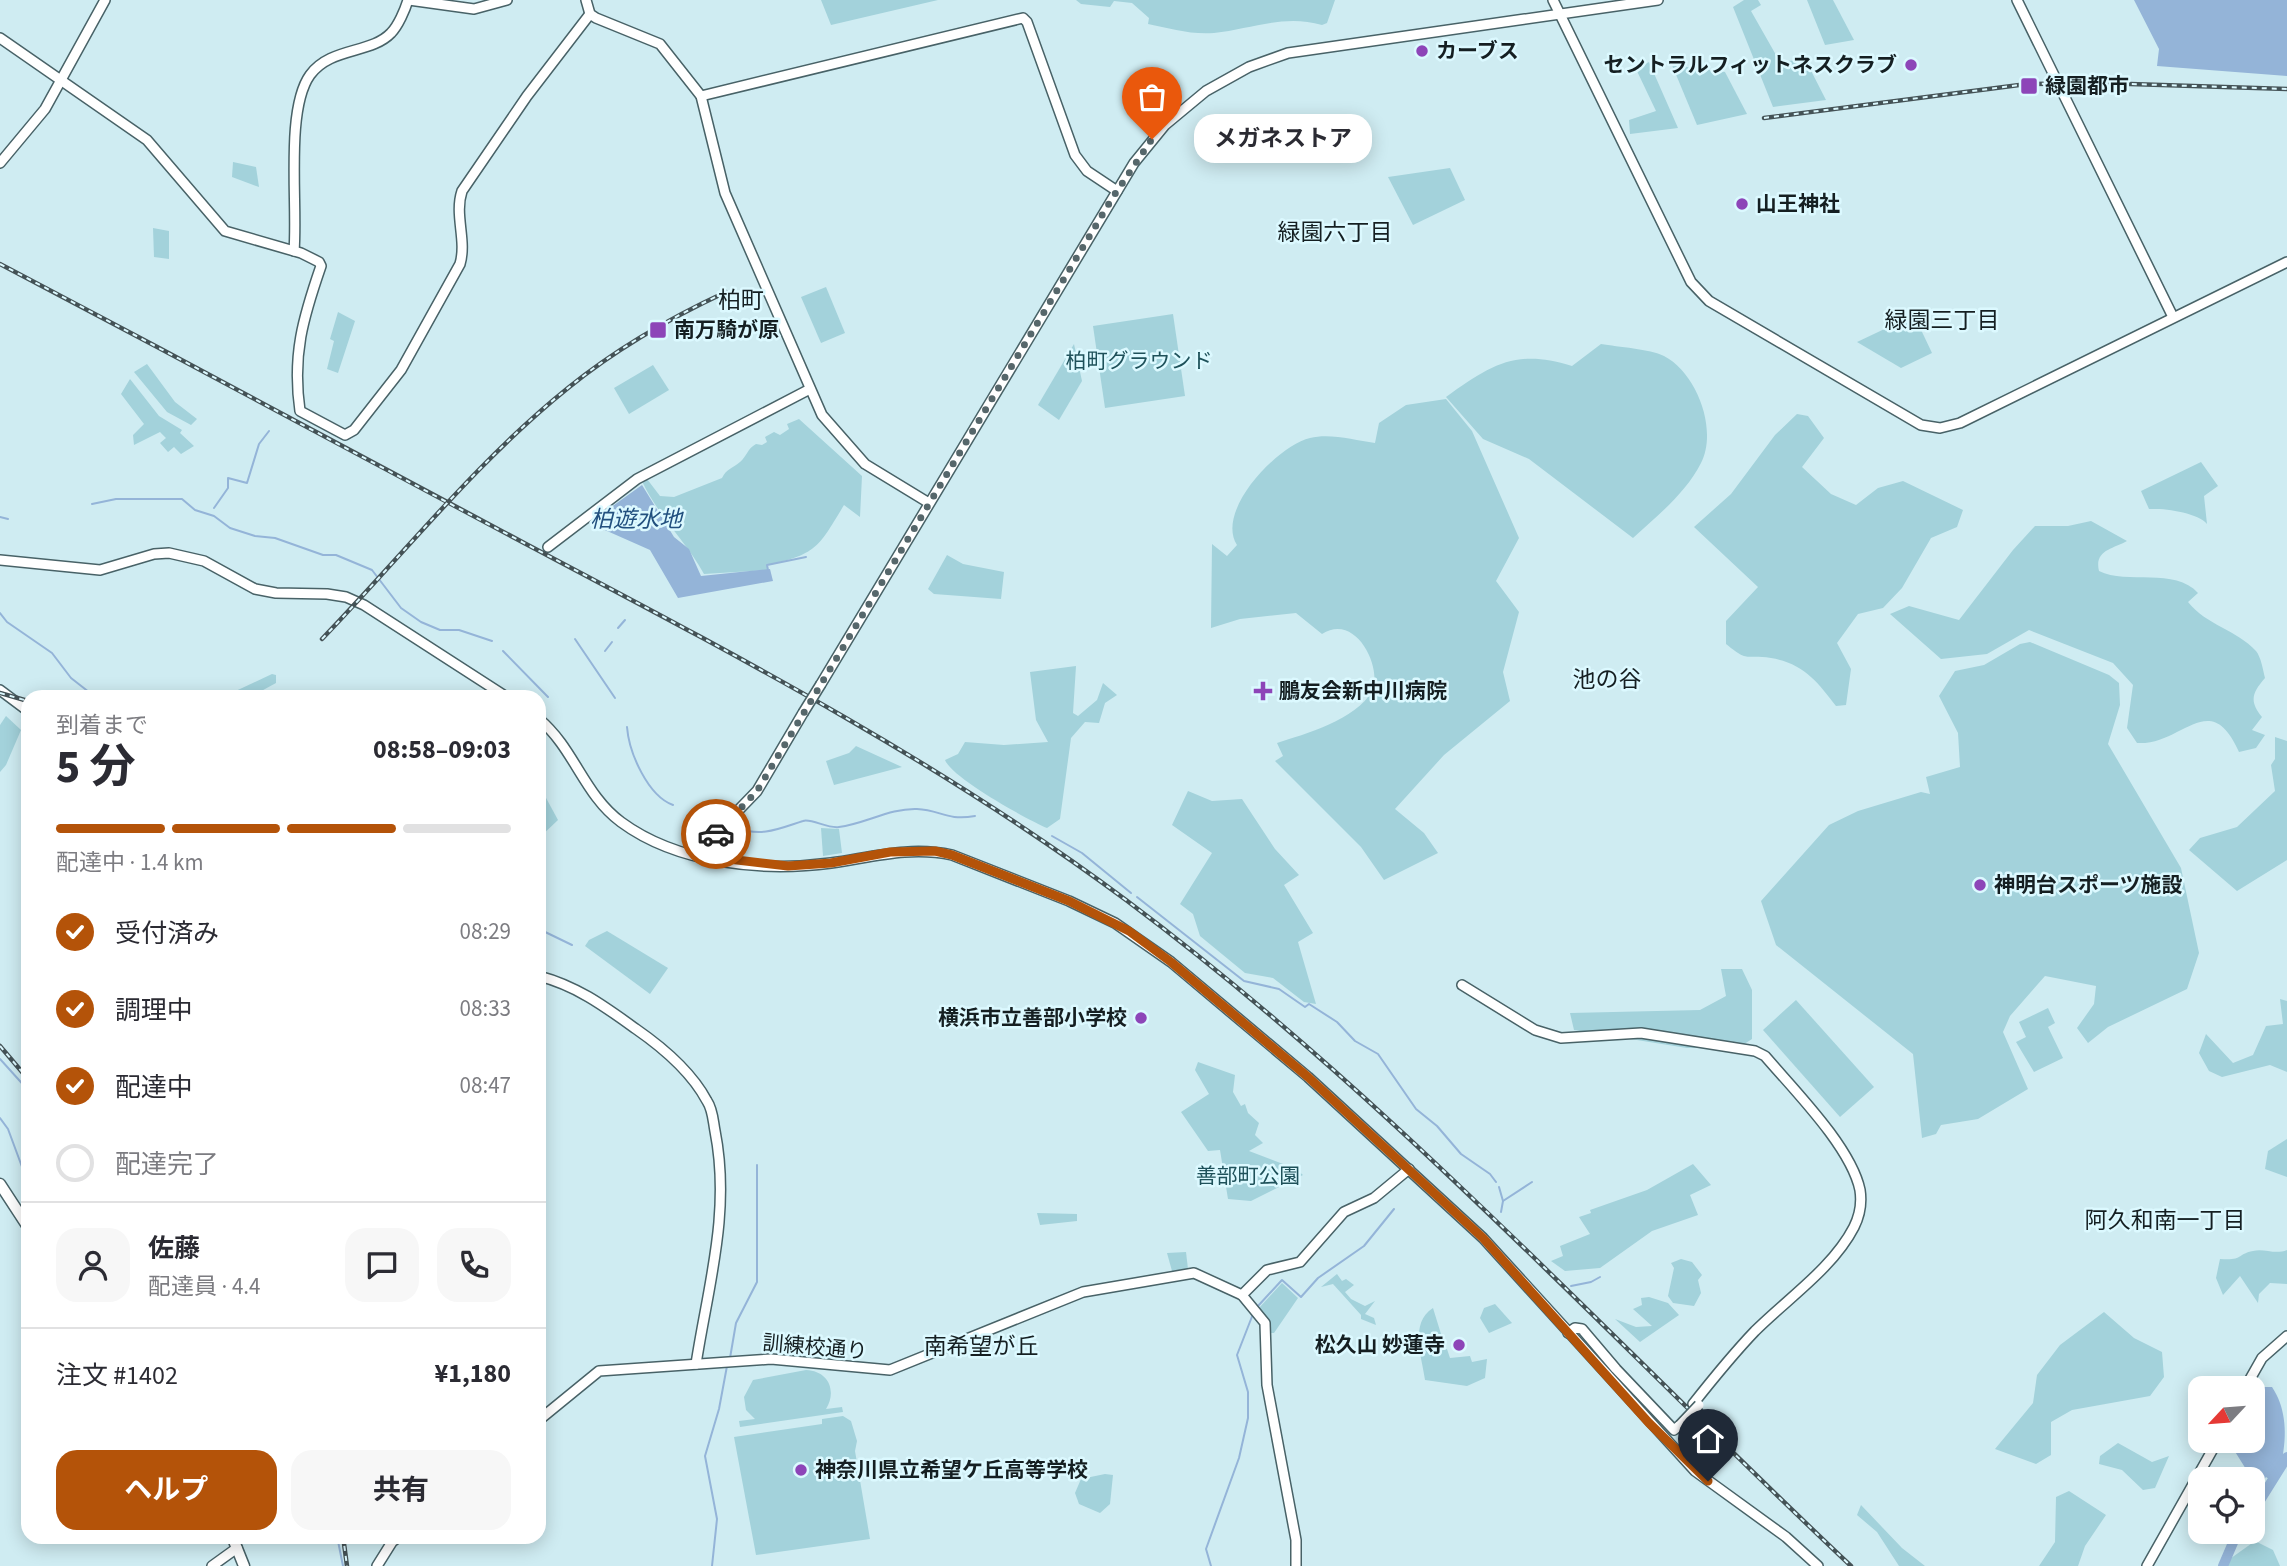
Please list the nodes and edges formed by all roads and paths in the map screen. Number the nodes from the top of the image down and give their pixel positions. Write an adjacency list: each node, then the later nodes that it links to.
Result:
1 (105, 0): 11 (street)
2 (409, 0): 3 (street); 15 (street)
3 (507, 0)
4 (586, 0): 9 (street)
5 (1553, 0): 8 (street)
6 (1658, 0): 8 (street)
7 (2017, 0): 17 (street)
8 (1559, 13): 14 (street); 17 (street)
9 (590, 14): 12 (street); 15 (street)
10 (0, 38): 11 (street)
11 (59, 80): 13 (street); 15 (street)
12 (701, 96): 14 (street); 18 (street)
13 (0, 163)
14 (1117, 191): 19 (street)
15 (294, 251)
16 (2287, 261): 17 (street)
17 (2173, 317)
18 (810, 389): 19 (street); 20 (street)
19 (929, 503): 26 (street, bridge)
20 (548, 547)
21 (0, 560): 23 (street)
22 (0, 690): 24 (street)
23 (496, 690)
24 (21, 706)
25 (546, 726): 26 (street)
26 (695, 855): 29 (street)
27 (546, 978): 35 (street)
28 (1462, 985): 33 (street, bridge)
29 (1409, 1169): 32 (street); 33 (street)
30 (0, 1184): 31 (main road)
31 (21, 1216)
32 (1242, 1295): 35 (street, 訓練校通り); 46 (street)
33 (1568, 1334): 42 (street)
34 (2287, 1336): 36 (street)
35 (696, 1364): 37 (street, 訓練校通り)
36 (2252, 1376)
37 (546, 1414)
38 (2211, 1453): 48 (street)
39 (235, 1544): 41 (main road)
40 (391, 1544): 45 (street)
41 (237, 1548): 43 (street); 44 (main road)
42 (1815, 1563): 47 (street)
43 (212, 1566)
44 (244, 1566)
45 (377, 1566)
46 (1296, 1566)
47 (1804, 1566)
48 (2147, 1566)

